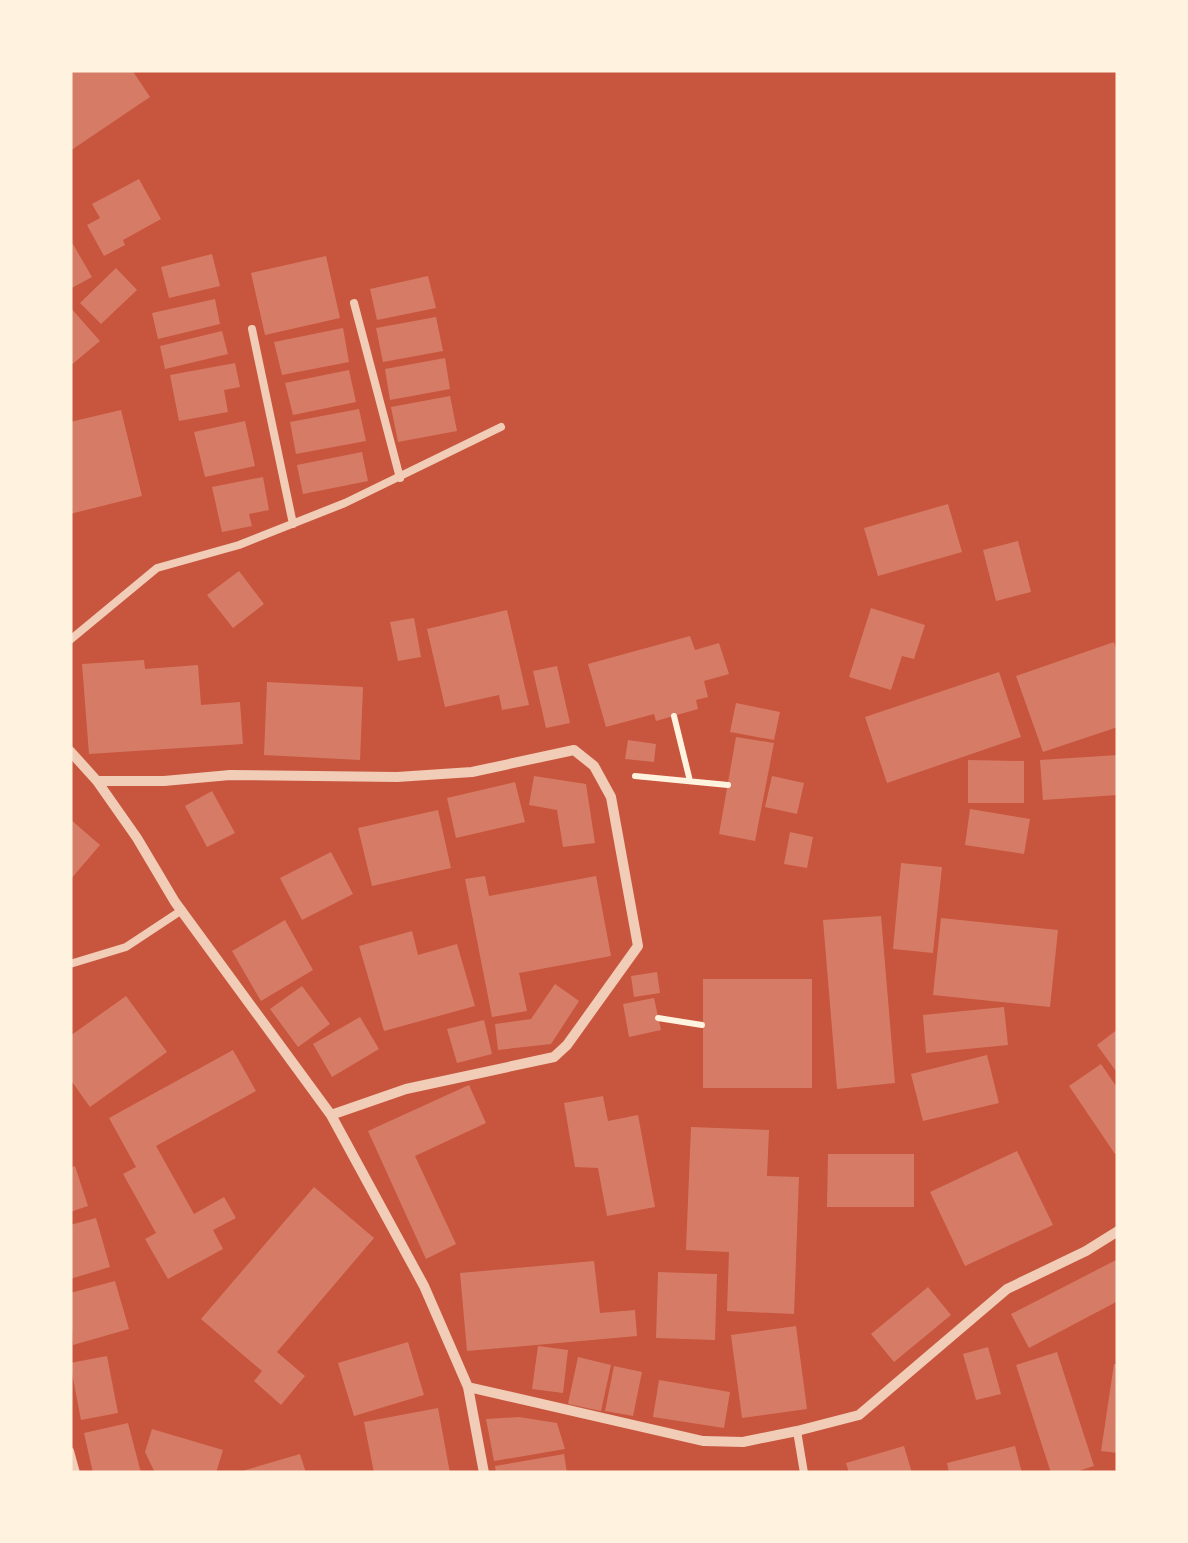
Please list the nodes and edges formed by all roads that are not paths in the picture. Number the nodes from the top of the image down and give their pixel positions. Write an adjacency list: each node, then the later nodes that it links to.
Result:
1 (354, 302): 4 (lane)
2 (252, 330): 5 (lane)
3 (501, 427): 4 (lane)
4 (400, 478): 5 (lane)
5 (293, 524): 6 (lane)
6 (70, 640)
7 (70, 750): 8 (street)
8 (97, 781): 9 (street); 11 (street)
9 (182, 910): 10 (lane); 11 (street)
10 (70, 964)
11 (331, 1115): 13 (street)
12 (1116, 1235): 14 (street)
13 (468, 1387): 14 (street); 17 (street)
14 (797, 1431): 18 (lane)
15 (70, 1451): 16 (lane)
16 (76, 1473)
17 (484, 1473)
18 (804, 1473)

